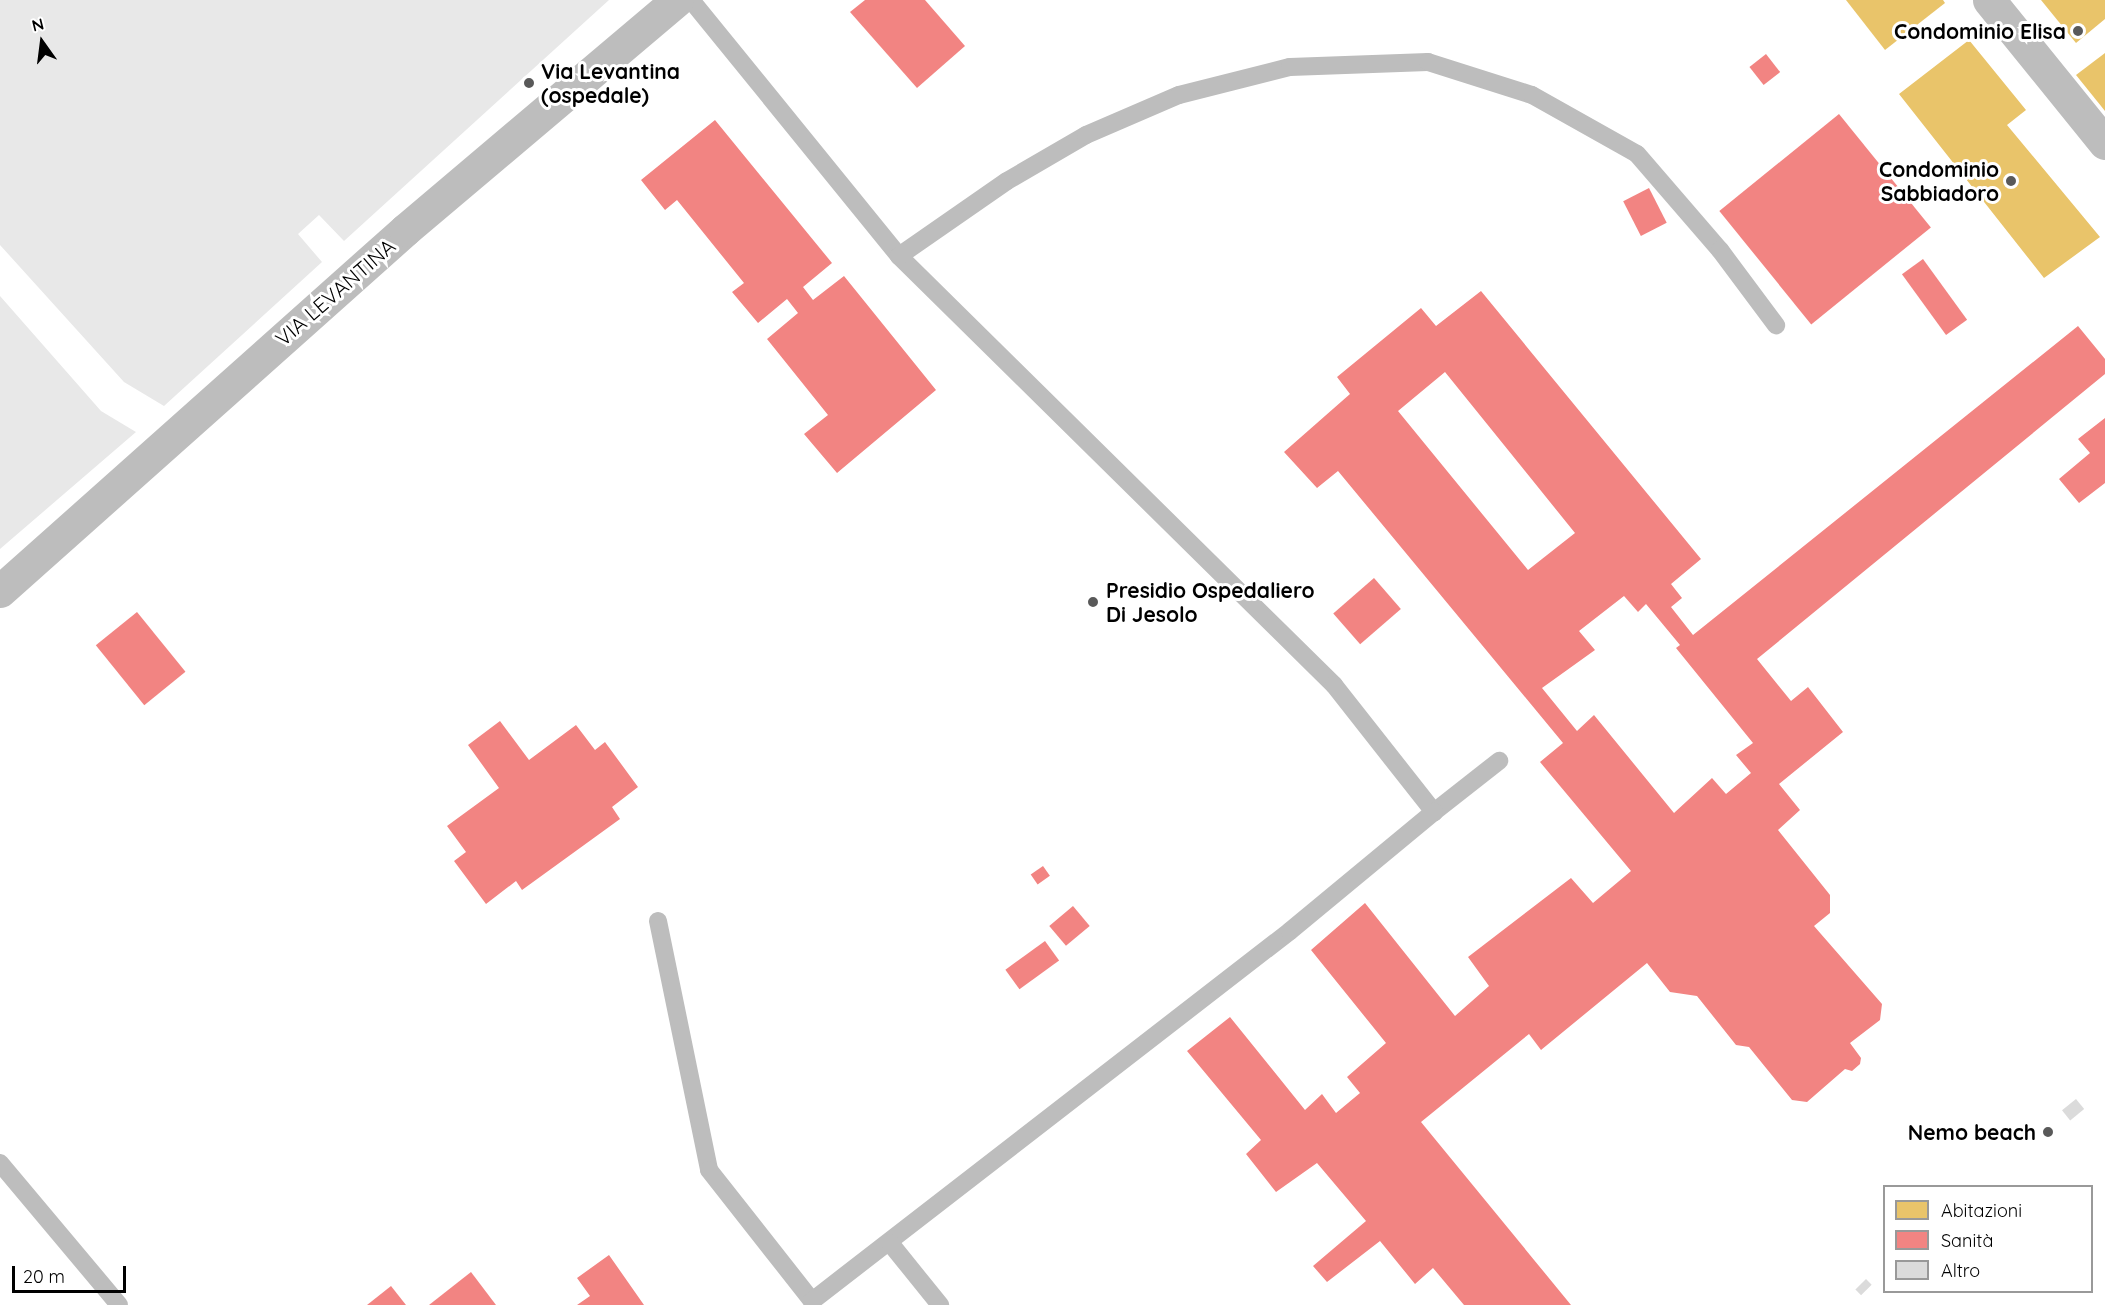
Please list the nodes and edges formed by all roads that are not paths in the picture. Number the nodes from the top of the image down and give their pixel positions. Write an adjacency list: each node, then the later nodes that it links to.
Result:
1 (676, 0): 7 (street, VIA LEVANTINA)
2 (691, 0): 5 (lane)
3 (1989, 0): 4 (street)
4 (2105, 142)
5 (899, 256): 6 (lane); 9 (lane)
6 (1776, 325)
7 (0, 591)
8 (1499, 761): 9 (lane)
9 (1434, 812): 12 (lane)
10 (658, 921): 12 (lane)
11 (0, 1163): 13 (lane)
12 (890, 1243): 14 (lane)
13 (119, 1305)
14 (940, 1305)

